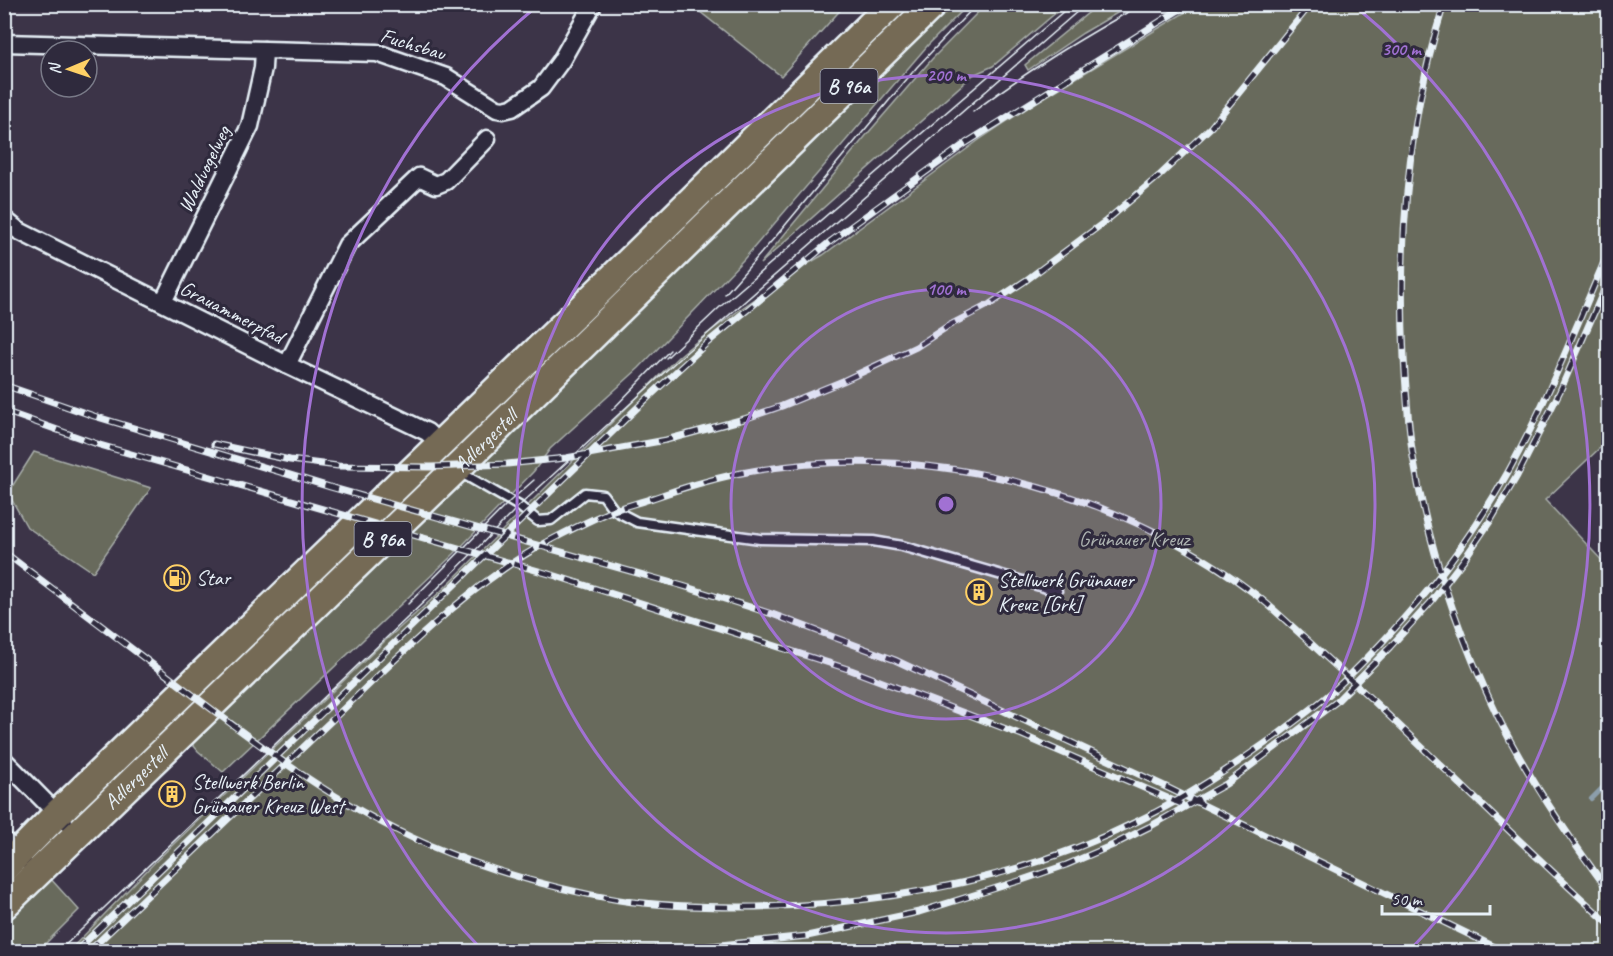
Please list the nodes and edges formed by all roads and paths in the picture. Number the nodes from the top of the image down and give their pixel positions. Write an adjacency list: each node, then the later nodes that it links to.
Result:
1 (593, 4): 5 (street, Fuchsbau)
2 (892, 4): 7 (main road, Adlergestell / B 96a)
3 (933, 4): 8 (main road, Adlergestell / B 96a)
4 (4, 43): 5 (street, Fuchsbau)
5 (264, 50): 10 (street, Waldvogelweg)
6 (487, 139): 11 (street)
7 (745, 148): 8 (main road); 12 (main road, Adlergestell / B 96a)
8 (764, 168): 13 (main road, Adlergestell / B 96a)
9 (4, 219): 10 (street, Grauammerpfad)
10 (163, 302): 11 (street, Grauammerpfad)
11 (287, 365): 12 (street, Grauammerpfad)
12 (440, 444): 16 (main road, Adlergestell / B 96a)
13 (455, 470): 14 (lane); 17 (main road, Adlergestell / B 96a)
14 (1057, 591)
15 (4, 760): 16 (street)
16 (57, 814): 17 (street); 18 (main road, Adlergestell / B 96a)
17 (77, 834): 19 (main road, Adlergestell / B 96a)
18 (9, 854): 19 (street, Adlergestell)
19 (36, 874): 20 (main road, Adlergestell / B 96a)
20 (4, 905)

